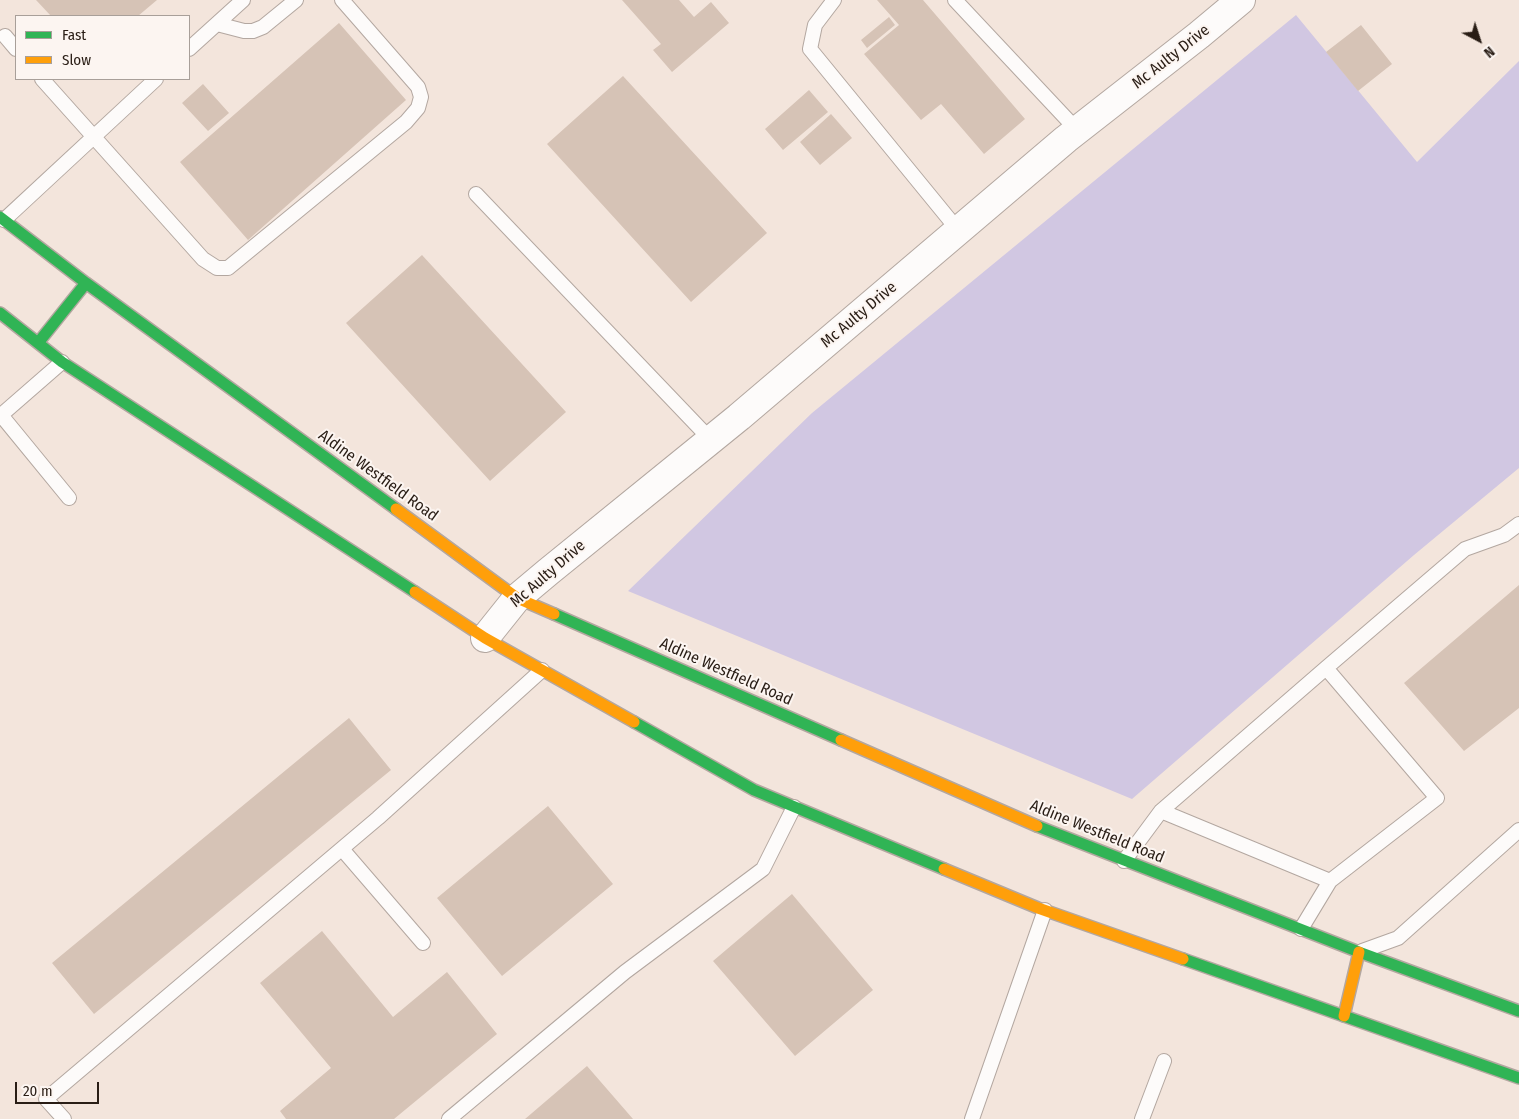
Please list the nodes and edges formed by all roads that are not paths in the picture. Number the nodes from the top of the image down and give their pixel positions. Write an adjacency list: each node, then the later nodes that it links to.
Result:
1 (243, 0): 7 (lane)
2 (296, 0): 7 (lane)
3 (342, 0): 14 (lane)
4 (834, 0): 17 (lane)
5 (955, 0): 13 (lane)
6 (1241, 0): 13 (street, Mc Aulty Drive)
7 (217, 24): 10 (lane)
8 (5, 36): 9 (lane)
9 (15, 48)
10 (190, 48)
11 (43, 80): 14 (lane)
12 (155, 80): 14 (lane)
13 (1077, 130): 17 (street, Mc Aulty Drive)
14 (93, 136): 16 (lane)
15 (476, 194): 23 (lane)
16 (2, 218): 18 (main road, Aldine Westfield Road)
17 (958, 230): 23 (street, Mc Aulty Drive)
18 (86, 283): 20 (main road); 26 (main road, Aldine Westfield Road)
19 (0, 313): 20 (main road)
20 (38, 343): 21 (main road)
21 (62, 362): 22 (lane); 27 (main road)
22 (1, 416): 24 (lane)
23 (711, 440): 26 (street, Mc Aulty Drive)
24 (69, 498)
25 (1519, 524): 28 (lane)
26 (517, 598): 27 (street, Mc Aulty Drive); 34 (main road, Aldine Westfield Road)
27 (485, 638): 29 (main road)
28 (1326, 668): 31 (lane); 35 (lane)
29 (542, 670): 30 (main road); 33 (lane)
30 (794, 807): 36 (main road); 45 (lane)
31 (1161, 811): 34 (lane); 35 (lane)
32 (1519, 830): 39 (lane)
33 (342, 849): 38 (lane); 44 (lane)
34 (1124, 861): 37 (main road, Aldine Westfield Road)
35 (1330, 882): 37 (lane)
36 (1045, 910): 41 (main road); 46 (lane)
37 (1301, 929): 39 (main road, Aldine Westfield Road)
38 (423, 944)
39 (1359, 952): 40 (main road, Aldine Westfield Road); 41 (main road)
40 (1519, 1011)
41 (1344, 1016): 43 (main road)
42 (1164, 1061): 47 (lane)
43 (1519, 1078)
44 (64, 1119)
45 (449, 1119)
46 (972, 1119)
47 (1142, 1119)

